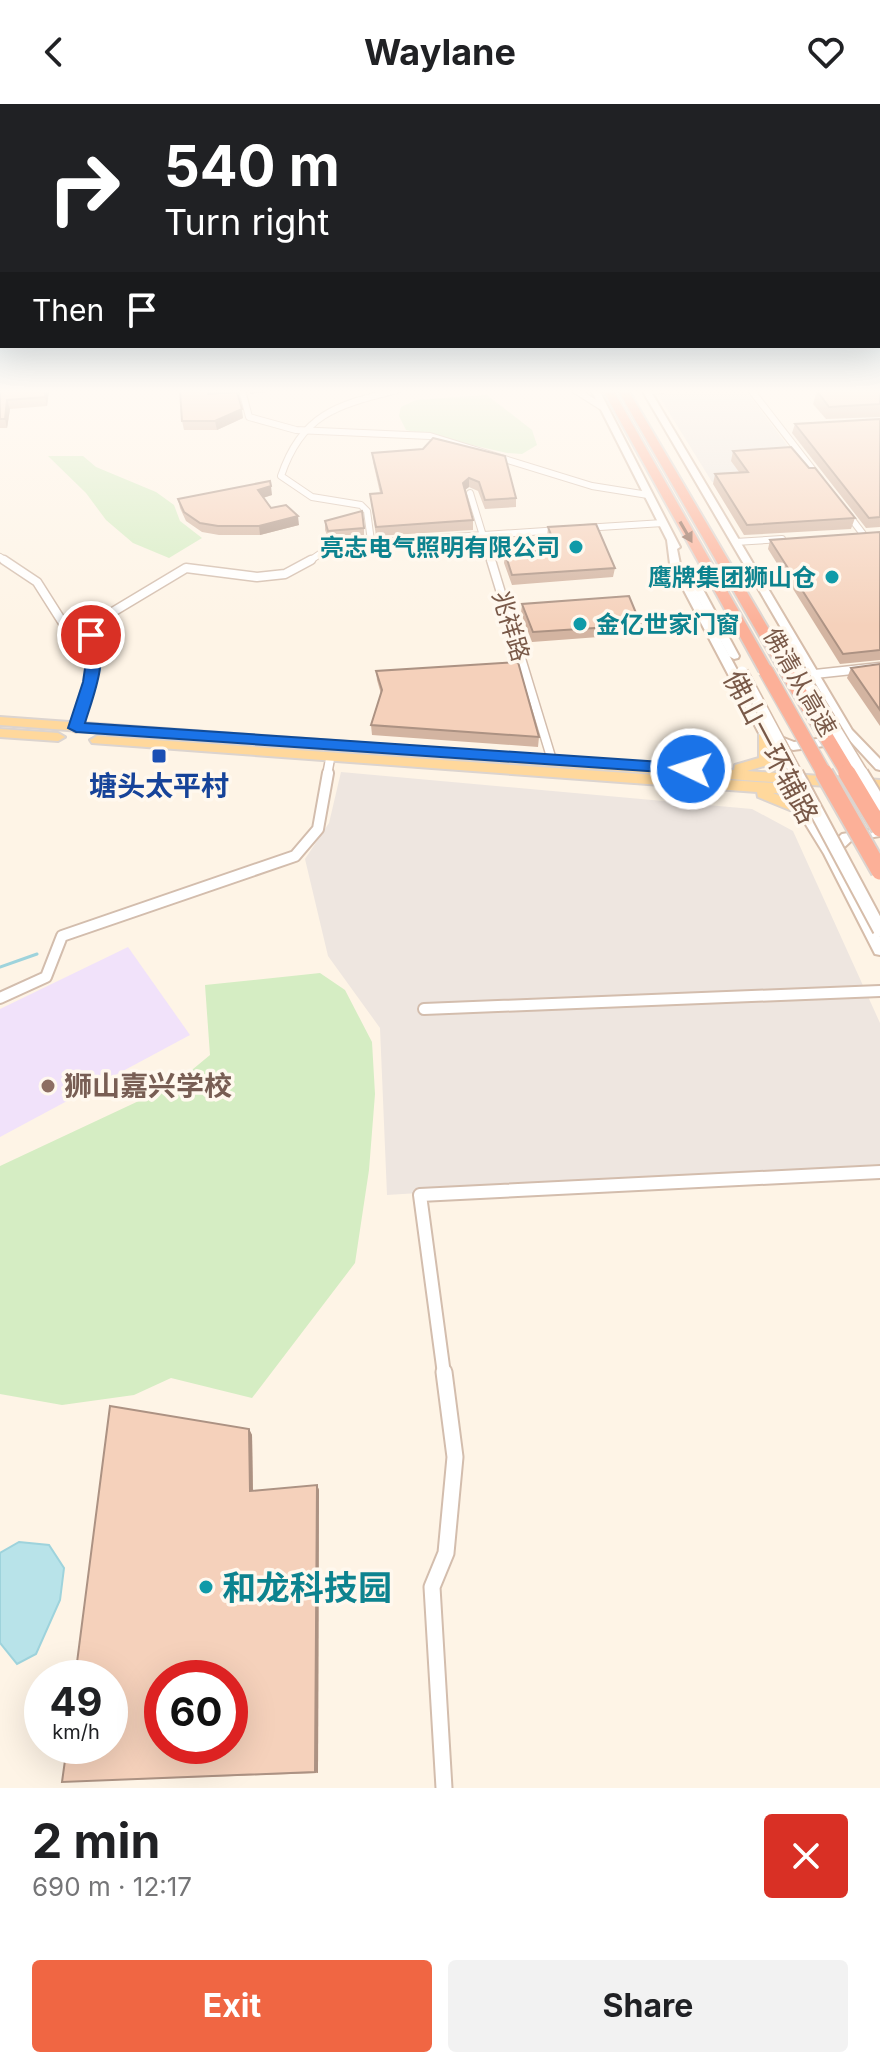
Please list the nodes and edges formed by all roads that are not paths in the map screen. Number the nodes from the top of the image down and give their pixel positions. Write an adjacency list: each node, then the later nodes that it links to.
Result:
1 (283, 469): 18 (street)
2 (537, 469): 11 (street)
3 (634, 469): 11 (main road, 佛山一环辅路)
4 (645, 469): 44 (highway, 佛清从高速, one-way to 44, bridge)
5 (668, 469): 21 (highway, 佛清从高速)
6 (679, 469): 21 (highway)
7 (691, 469): 13 (main road)
8 (812, 469): 9 (street)
9 (826, 487)
10 (470, 493): 15 (street, 兆祥路)
11 (648, 495): 14 (main road, 佛山一环辅路)
12 (844, 510): 16 (street)
13 (722, 522): 20 (main road); 25 (main road)
14 (663, 523): 15 (street); 19 (main road, 佛山一环辅路)
15 (482, 534): 18 (street); 33 (street, 兆祥路)
16 (847, 535)
17 (799, 538): 20 (street)
18 (371, 541): 23 (street)
19 (671, 541): 31 (main road, 佛山一环辅路); 45 (main road, 佛山一环辅路, bridge)
20 (735, 542): 26 (main road)
21 (714, 549): 25 (highway, 佛清从高速)
22 (0, 557): 23 (street)
23 (81, 631): 28 (street)
24 (880, 667): 26 (street)
25 (792, 669): 40 (main road, bridge); 42 (highway, 佛清从高速, bridge)
26 (815, 674): 29 (main road)
27 (0, 722): 28 (main road)
28 (76, 728): 33 (main road)
29 (848, 732): 31 (main road); 34 (main road)
30 (0, 733): 32 (main road)
31 (766, 735): 35 (main road); 36 (main road, 佛山一环辅路)
32 (330, 759): 37 (main road); 48 (street)
33 (552, 760): 35 (main road)
34 (880, 766)
35 (719, 771): 36 (main road)
36 (788, 783): 37 (main road); 38 (main road); 39 (main road); 41 (main road, 佛山一环辅路)
37 (710, 784): 41 (main road)
38 (880, 785)
39 (880, 796)
40 (880, 804)
41 (802, 810): 43 (main road, 佛山一环辅路)
42 (880, 830): 43 (main road)
43 (830, 853): 46 (main road, 佛山一环辅路)
44 (880, 871)
45 (880, 930)
46 (880, 950)
47 (880, 991): 49 (street)
48 (0, 998)
49 (424, 1009)
50 (880, 1172): 51 (street)
51 (444, 1788)

